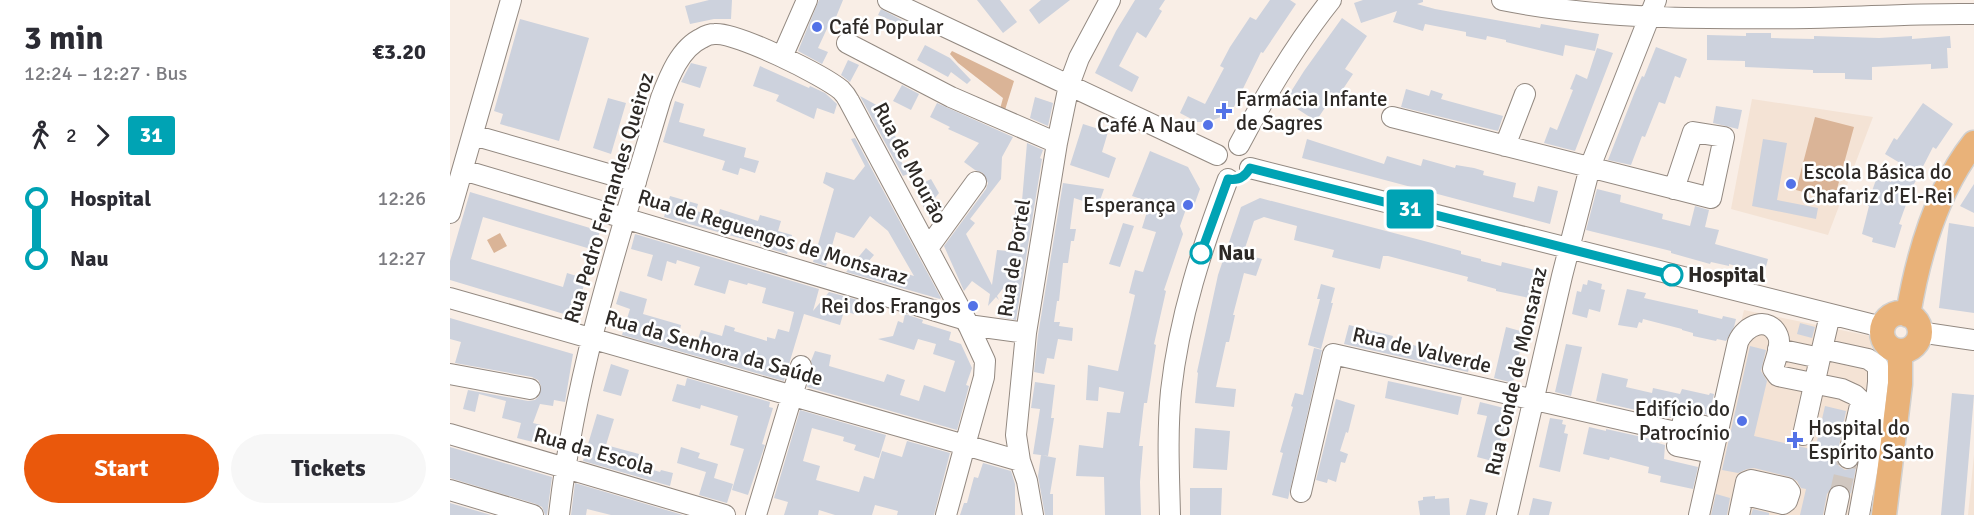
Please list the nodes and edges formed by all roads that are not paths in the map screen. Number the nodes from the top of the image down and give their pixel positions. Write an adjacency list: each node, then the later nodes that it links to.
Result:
1 (512, 0): 15 (street)
2 (807, 0): 11 (street)
3 (888, 0): 12 (street)
4 (1110, 0): 12 (street, Rua de Portel)
5 (1330, 0): 18 (street)
6 (1502, 0): 7 (street)
7 (1652, 9): 8 (street); 21 (street, Rua Conde de Monsaraz)
8 (1808, 9): 9 (street)
9 (1963, 9)
10 (847, 43): 16 (street)
11 (782, 57): 25 (street, Rua Pedro Fernandes Queiroz); 30 (street, Rua de Mourão)
12 (1070, 85): 16 (street, Rua de Portel); 20 (street)
13 (1524, 93): 19 (street)
14 (1392, 117): 19 (street)
15 (473, 135): 23 (street); 25 (street, Rua de Reguengos de Monsaraz)
16 (1057, 143): 37 (street, Rua de Portel)
17 (1974, 143): 35 (main road)
18 (1239, 145): 20 (street); 22 (street)
19 (1504, 146): 21 (street)
20 (1217, 155): 24 (street)
21 (1590, 167): 27 (street); 31 (street, Rua Conde de Monsaraz)
22 (1250, 168): 24 (street); 31 (street)
23 (463, 170): 28 (street); 29 (street, Rua de Reguengos de Monsaraz)
24 (1228, 179): 65 (street)
25 (636, 182): 29 (street, Rua Pedro Fernandes Queiroz)
26 (976, 182): 30 (street)
27 (1674, 189)
28 (450, 213)
29 (625, 217): 34 (street, Rua de Reguengos de Monsaraz); 38 (street, Rua Pedro Fernandes Queiroz)
30 (928, 248): 34 (street, Rua de Mourão)
31 (1568, 249): 33 (street); 48 (street, Rua Conde de Monsaraz)
32 (450, 297): 38 (street, Rua da Senhora da Saúde)
33 (1830, 315): 36 (street); 42 (street)
34 (967, 322): 37 (street, Rua de Reguengos de Monsaraz); 53 (street, Rua de Mourão)
35 (1914, 323): 36 (main road); 39 (street); 41 (main road)
36 (1882, 327): 41 (main road)
37 (1026, 333): 55 (street, Rua de Portel)
38 (591, 338): 47 (street, Rua da Senhora da Saúde); 56 (street, Rua Pedro Fernandes Queiroz)
39 (1974, 340)
40 (1778, 349): 42 (street); 45 (street); 67 (street)
41 (1900, 351): 69 (main road)
42 (1821, 353): 45 (street); 49 (street)
43 (801, 366): 47 (street)
44 (450, 374): 46 (street)
45 (1815, 382): 49 (street); 52 (street)
46 (530, 389)
47 (791, 395): 53 (street, Rua da Senhora da Saúde); 62 (street)
48 (1533, 401): 50 (street); 58 (street, Rua de Valverde); 66 (street, Rua Conde de Monsaraz)
49 (1868, 407): 54 (street); 68 (street)
50 (1680, 433)
51 (450, 434): 56 (street, Rua da Escola)
52 (1803, 435)
53 (965, 445): 55 (street, Rua da Senhora da Saúde); 63 (street, Rua de Mourão)
54 (1848, 458)
55 (1020, 461): 64 (street, Rua de Portel)
56 (564, 468): 60 (street, Rua Pedro Fernandes Queiroz); 61 (street, Rua da Escola)
57 (450, 490): 59 (street)
58 (1301, 492)
59 (533, 515)
60 (559, 515)
61 (725, 515)
62 (756, 515)
63 (946, 515)
64 (1033, 515)
65 (1170, 515)
66 (1508, 515)
67 (1699, 515)
68 (1859, 515)
69 (1884, 515)

